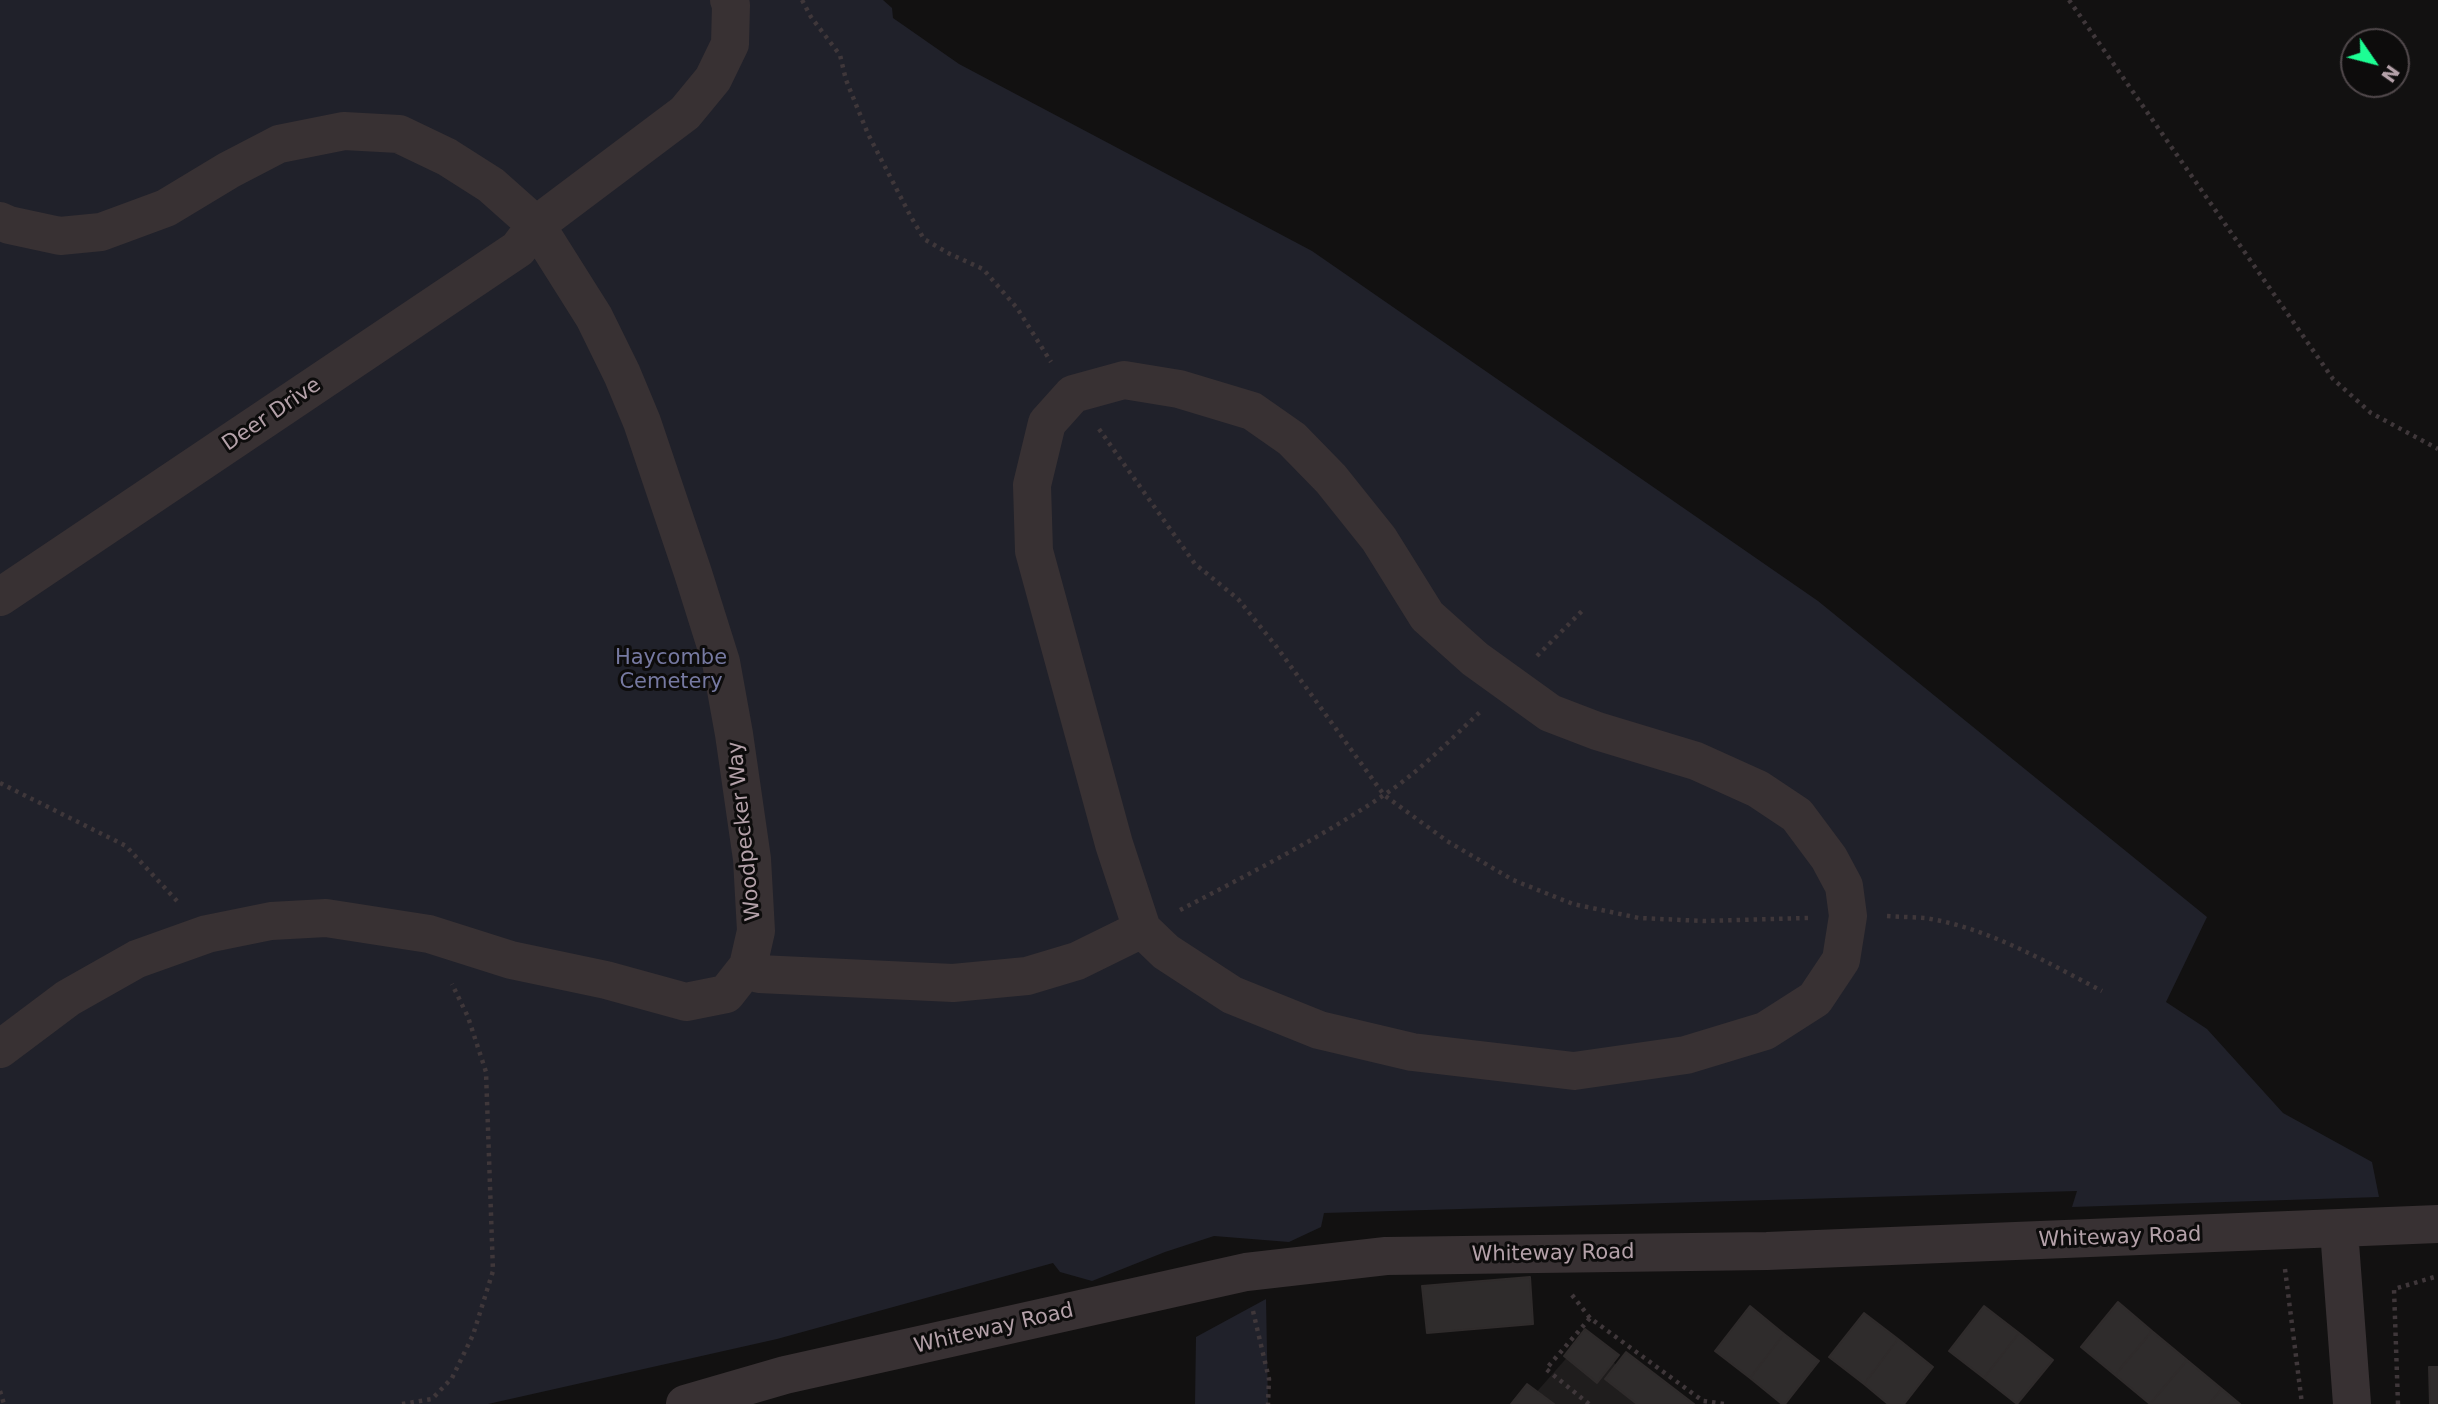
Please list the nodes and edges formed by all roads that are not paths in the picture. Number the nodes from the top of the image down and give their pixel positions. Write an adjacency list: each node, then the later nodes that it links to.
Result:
1 (729, 0): 3 (street, Deer Drive)
2 (0, 221): 3 (street, Woodpecker Way)
3 (536, 225): 4 (street, Deer Drive); 6 (street, Woodpecker Way)
4 (0, 597)
5 (1142, 929): 5 (street); 6 (street)
6 (748, 966): 7 (street, Woodpecker Way)
7 (0, 1049)
8 (2438, 1224): 9 (street, Whiteway Road)
9 (2339, 1230): 10 (street, Whiteway Road); 11 (street)
10 (685, 1404)
11 (2352, 1404)

